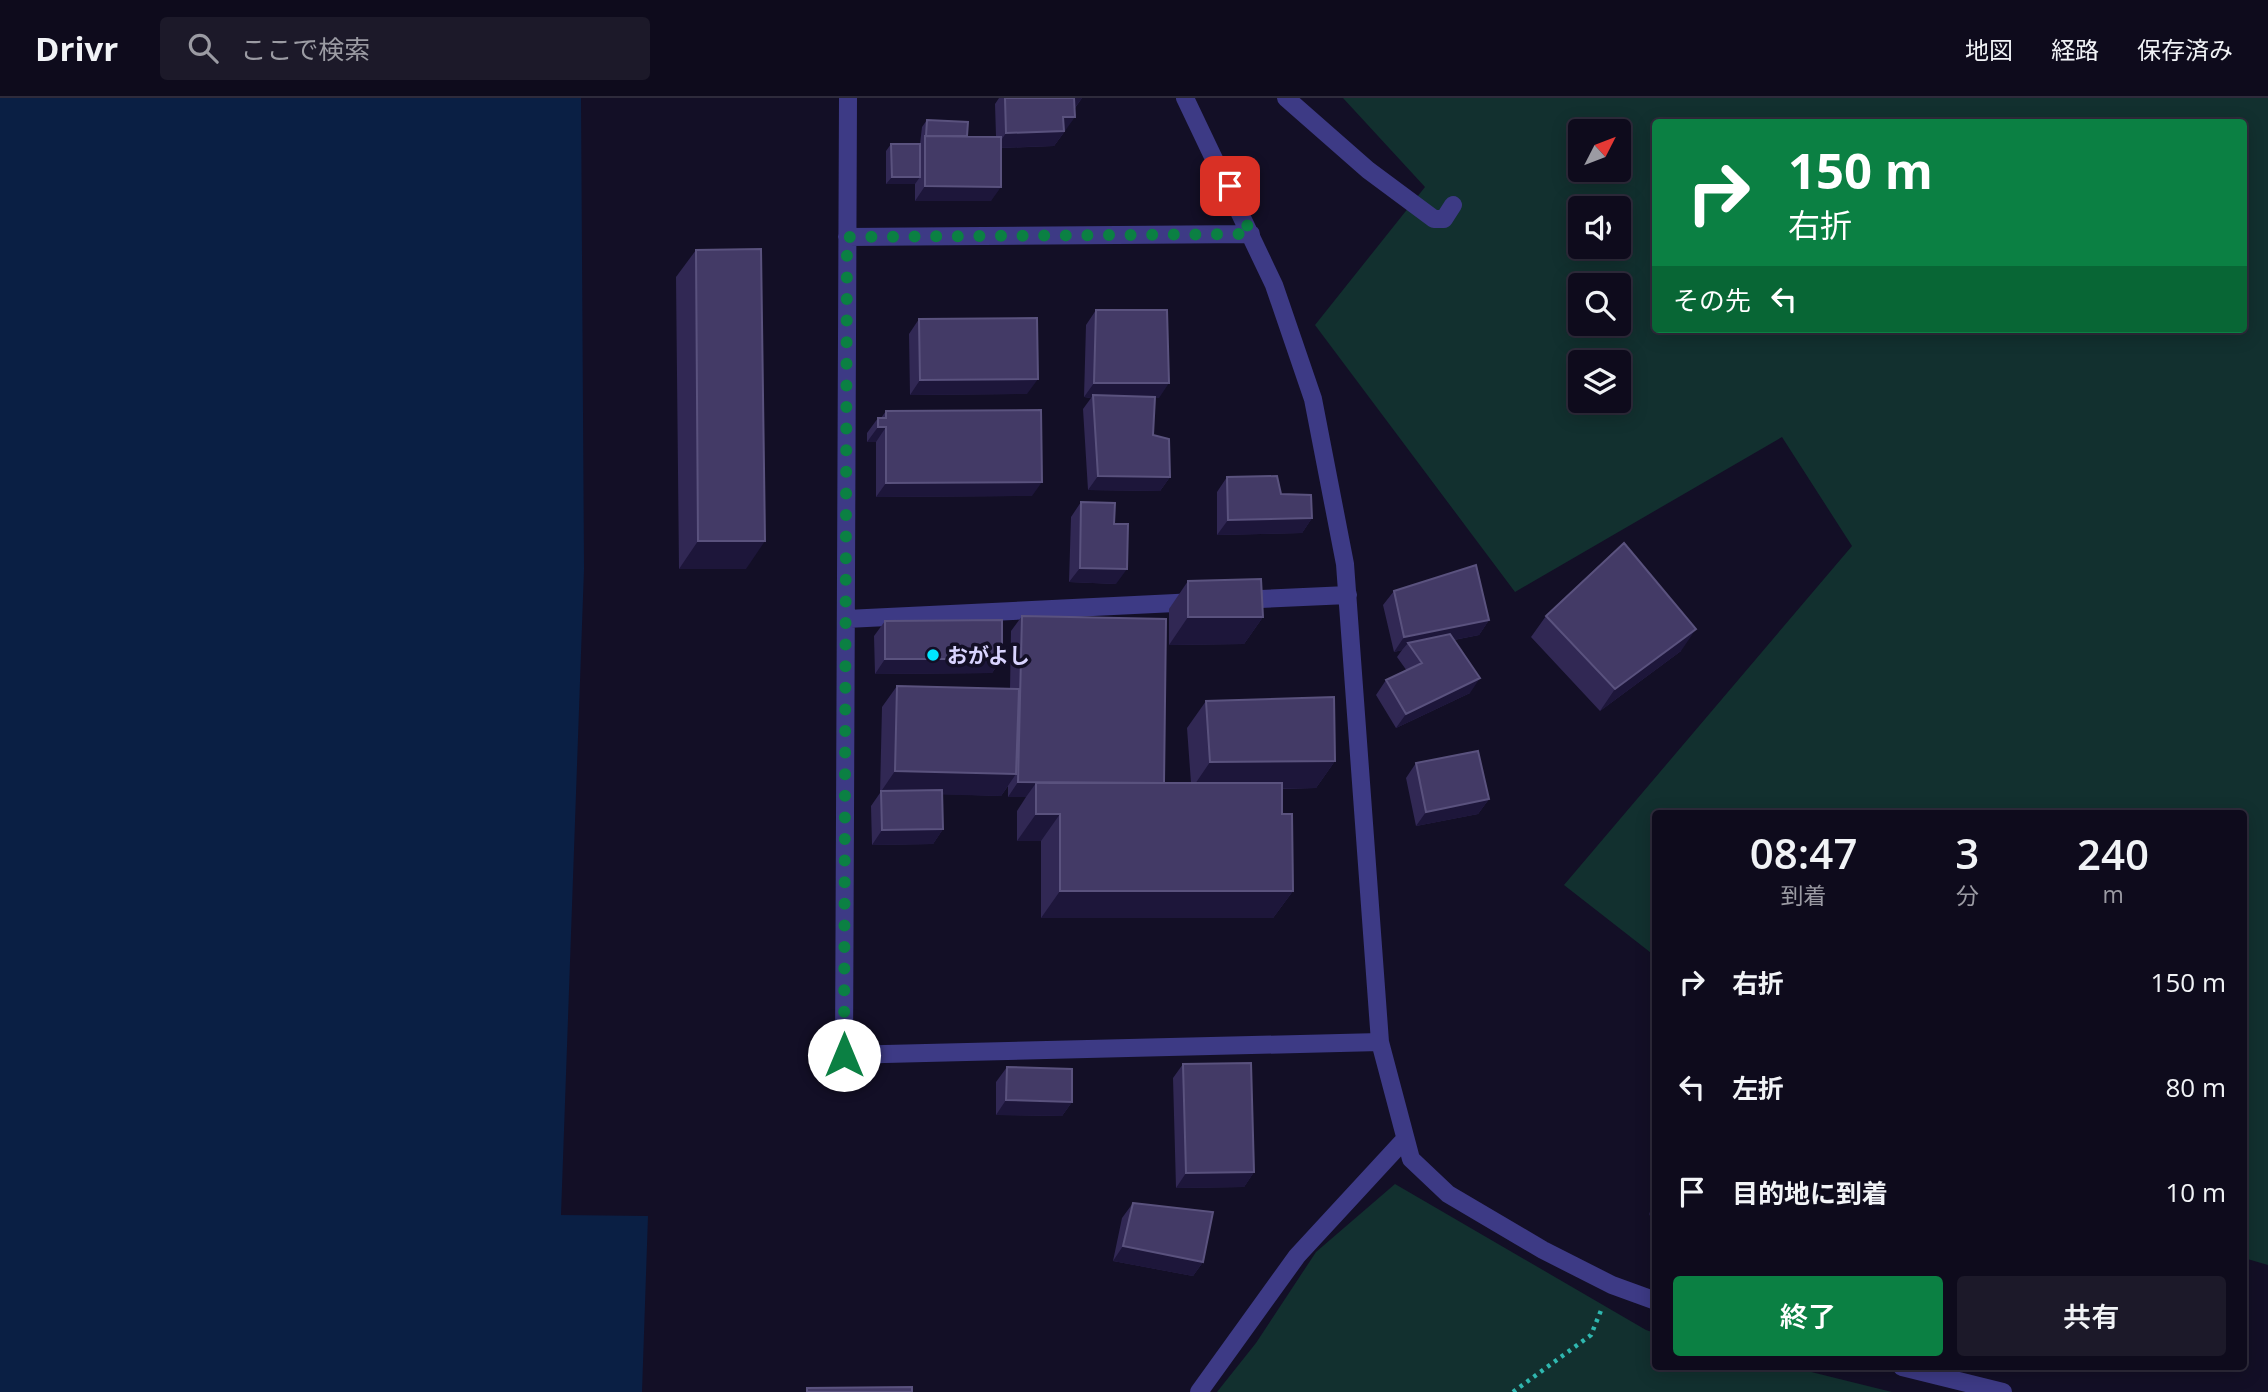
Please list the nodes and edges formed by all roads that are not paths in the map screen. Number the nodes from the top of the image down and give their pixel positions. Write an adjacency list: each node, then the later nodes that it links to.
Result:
1 (848, 98): 6 (street)
2 (1185, 98): 5 (street)
3 (1286, 98): 4 (street)
4 (1453, 205)
5 (1251, 234): 6 (street); 7 (street)
6 (847, 237): 8 (street)
7 (1348, 595): 8 (street); 9 (street)
8 (846, 619): 9 (street)
9 (1380, 1042): 10 (street)
10 (1405, 1139): 11 (street); 13 (street)
11 (1652, 1300)
12 (1914, 1370): 14 (street)
13 (1199, 1392)
14 (2003, 1392)

